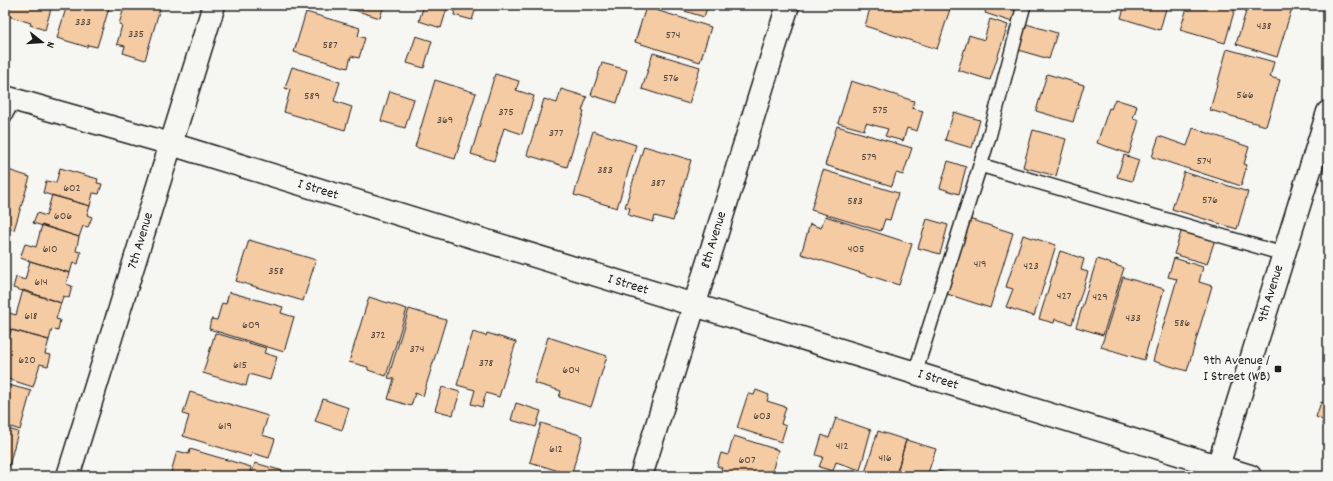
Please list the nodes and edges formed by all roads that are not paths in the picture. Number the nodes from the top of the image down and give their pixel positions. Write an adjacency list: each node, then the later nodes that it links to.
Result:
1 (214, 5): 6 (street, 7th Avenue)
2 (788, 5): 9 (street, 8th Avenue)
3 (1024, 5): 7 (lane)
4 (8, 104): 6 (street, I Street)
5 (1328, 112): 8 (street, 9th Avenue)
6 (171, 144): 9 (street, I Street); 12 (street, 7th Avenue)
7 (980, 165): 8 (lane); 10 (lane)
8 (1283, 254): 11 (street, 9th Avenue)
9 (694, 305): 10 (street, I Street); 13 (street, 8th Avenue)
10 (915, 373): 11 (street, I Street)
11 (1216, 471): 14 (street, I Street)
12 (68, 476)
13 (641, 476)
14 (1250, 476)

